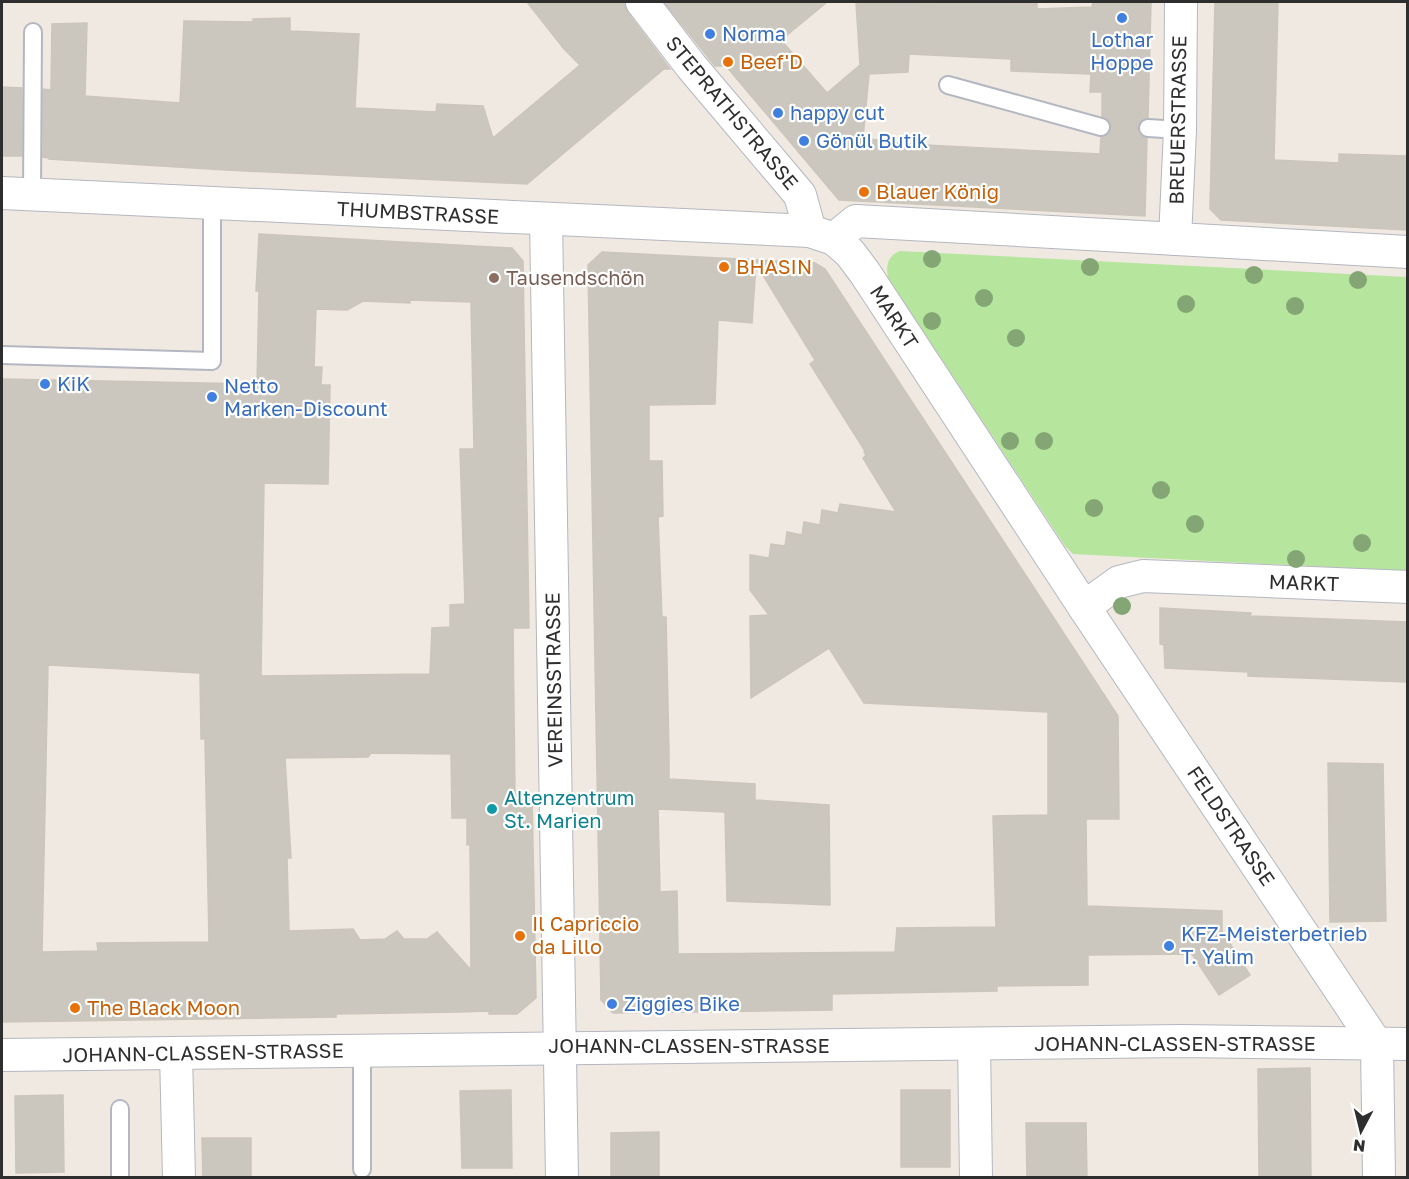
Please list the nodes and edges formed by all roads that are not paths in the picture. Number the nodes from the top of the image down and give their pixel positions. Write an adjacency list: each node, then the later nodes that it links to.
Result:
1 (642, 2): 11 (street, STEPRATHSTRASSE)
2 (1180, 2): 7 (street, BREUERSTRASSE)
3 (33, 32): 8 (lane)
4 (948, 85): 5 (lane)
5 (1101, 127)
6 (1148, 128): 7 (lane)
7 (1180, 130): 12 (street, BREUERSTRASSE)
8 (17, 194): 9 (street, THUMBSTRASSE)
9 (213, 203): 10 (street, THUMBSTRASSE); 14 (lane)
10 (546, 219): 11 (street, THUMBSTRASSE); 19 (street, VEREINSSTRASSE)
11 (822, 235): 12 (street); 16 (street, MARKT)
12 (1175, 239): 13 (street)
13 (1407, 252)
14 (2, 355)
15 (1407, 587): 16 (street, MARKT)
16 (1084, 607): 18 (street, FELDSTRASSE)
17 (974, 1044): 18 (street, JOHANN-CLASSEN-STRASSE); 19 (street, JOHANN-CLASSEN-STRASSE); 28 (street)
18 (1392, 1045): 29 (street)
19 (560, 1047): 20 (street, JOHANN-CLASSEN-STRASSE); 27 (street, VEREINSSTRASSE)
20 (362, 1050): 21 (street, JOHANN-CLASSEN-STRASSE); 24 (lane)
21 (176, 1053): 22 (street, JOHANN-CLASSEN-STRASSE); 26 (street)
22 (2, 1055)
23 (120, 1109): 25 (lane)
24 (362, 1169)
25 (120, 1178)
26 (178, 1178)
27 (562, 1178)
28 (976, 1178)
29 (1379, 1178)

